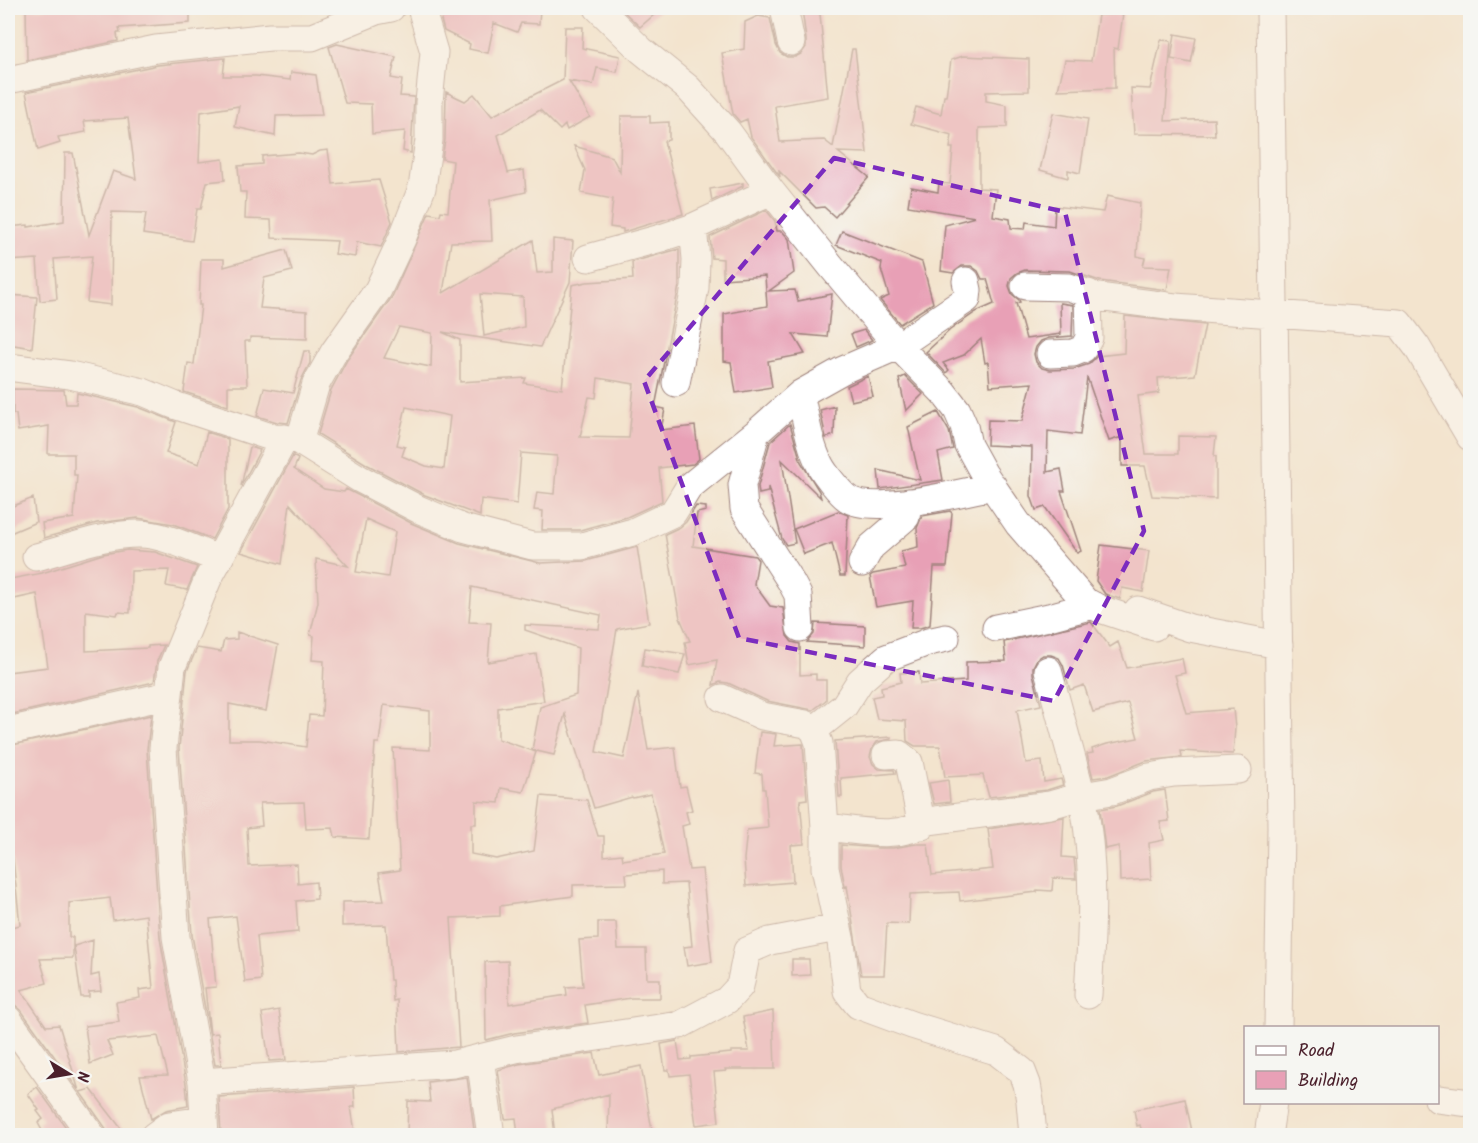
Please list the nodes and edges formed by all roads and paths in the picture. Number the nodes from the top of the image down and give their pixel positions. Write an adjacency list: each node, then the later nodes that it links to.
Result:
1 (391, 8): 7 (street)
2 (422, 8): 22 (street)
3 (597, 8): 8 (street)
4 (784, 8): 6 (street)
5 (1270, 8): 14 (street)
6 (791, 42)
7 (8, 80)
8 (771, 191): 9 (street); 15 (street)
9 (693, 227): 10 (street); 18 (street)
10 (588, 258)
11 (966, 281): 15 (street)
12 (1026, 286): 13 (street)
13 (1088, 293): 14 (street); 16 (street)
14 (1274, 314): 21 (street); 34 (street)
15 (898, 346): 19 (street); 23 (street)
16 (1050, 354)
17 (8, 367): 22 (street)
18 (676, 383)
19 (800, 394): 20 (street); 24 (street)
20 (756, 433): 22 (street); 31 (street)
21 (1470, 436)
22 (290, 439): 26 (street)
23 (993, 486): 24 (street); 28 (street)
24 (908, 502): 27 (street)
25 (36, 557): 26 (street)
26 (218, 560): 36 (street)
27 (862, 563)
28 (1093, 605): 30 (street); 32 (street)
29 (1126, 605): 34 (street)
30 (1154, 627)
31 (800, 628)
32 (996, 628)
33 (946, 638): 39 (street)
34 (1279, 645): 48 (street)
35 (1048, 670): 42 (street)
36 (169, 695): 38 (street); 50 (street)
37 (722, 699): 39 (street)
38 (8, 730)
39 (814, 730): 44 (street)
40 (885, 755): 43 (street)
41 (1238, 770): 42 (street)
42 (1082, 796): 43 (street); 46 (street)
43 (922, 826): 44 (street)
44 (825, 827): 45 (street)
45 (837, 928): 49 (street); 58 (street)
46 (1088, 995)
47 (8, 1019): 55 (street)
48 (1278, 1026)
49 (480, 1058): 50 (street); 57 (street)
50 (202, 1082): 54 (street)
51 (1439, 1099): 52 (street)
52 (1470, 1103)
53 (1273, 1104): 59 (street)
54 (205, 1128): 56 (street)
55 (92, 1136)
56 (154, 1136)
57 (491, 1136)
58 (1034, 1136)
59 (1268, 1136)

